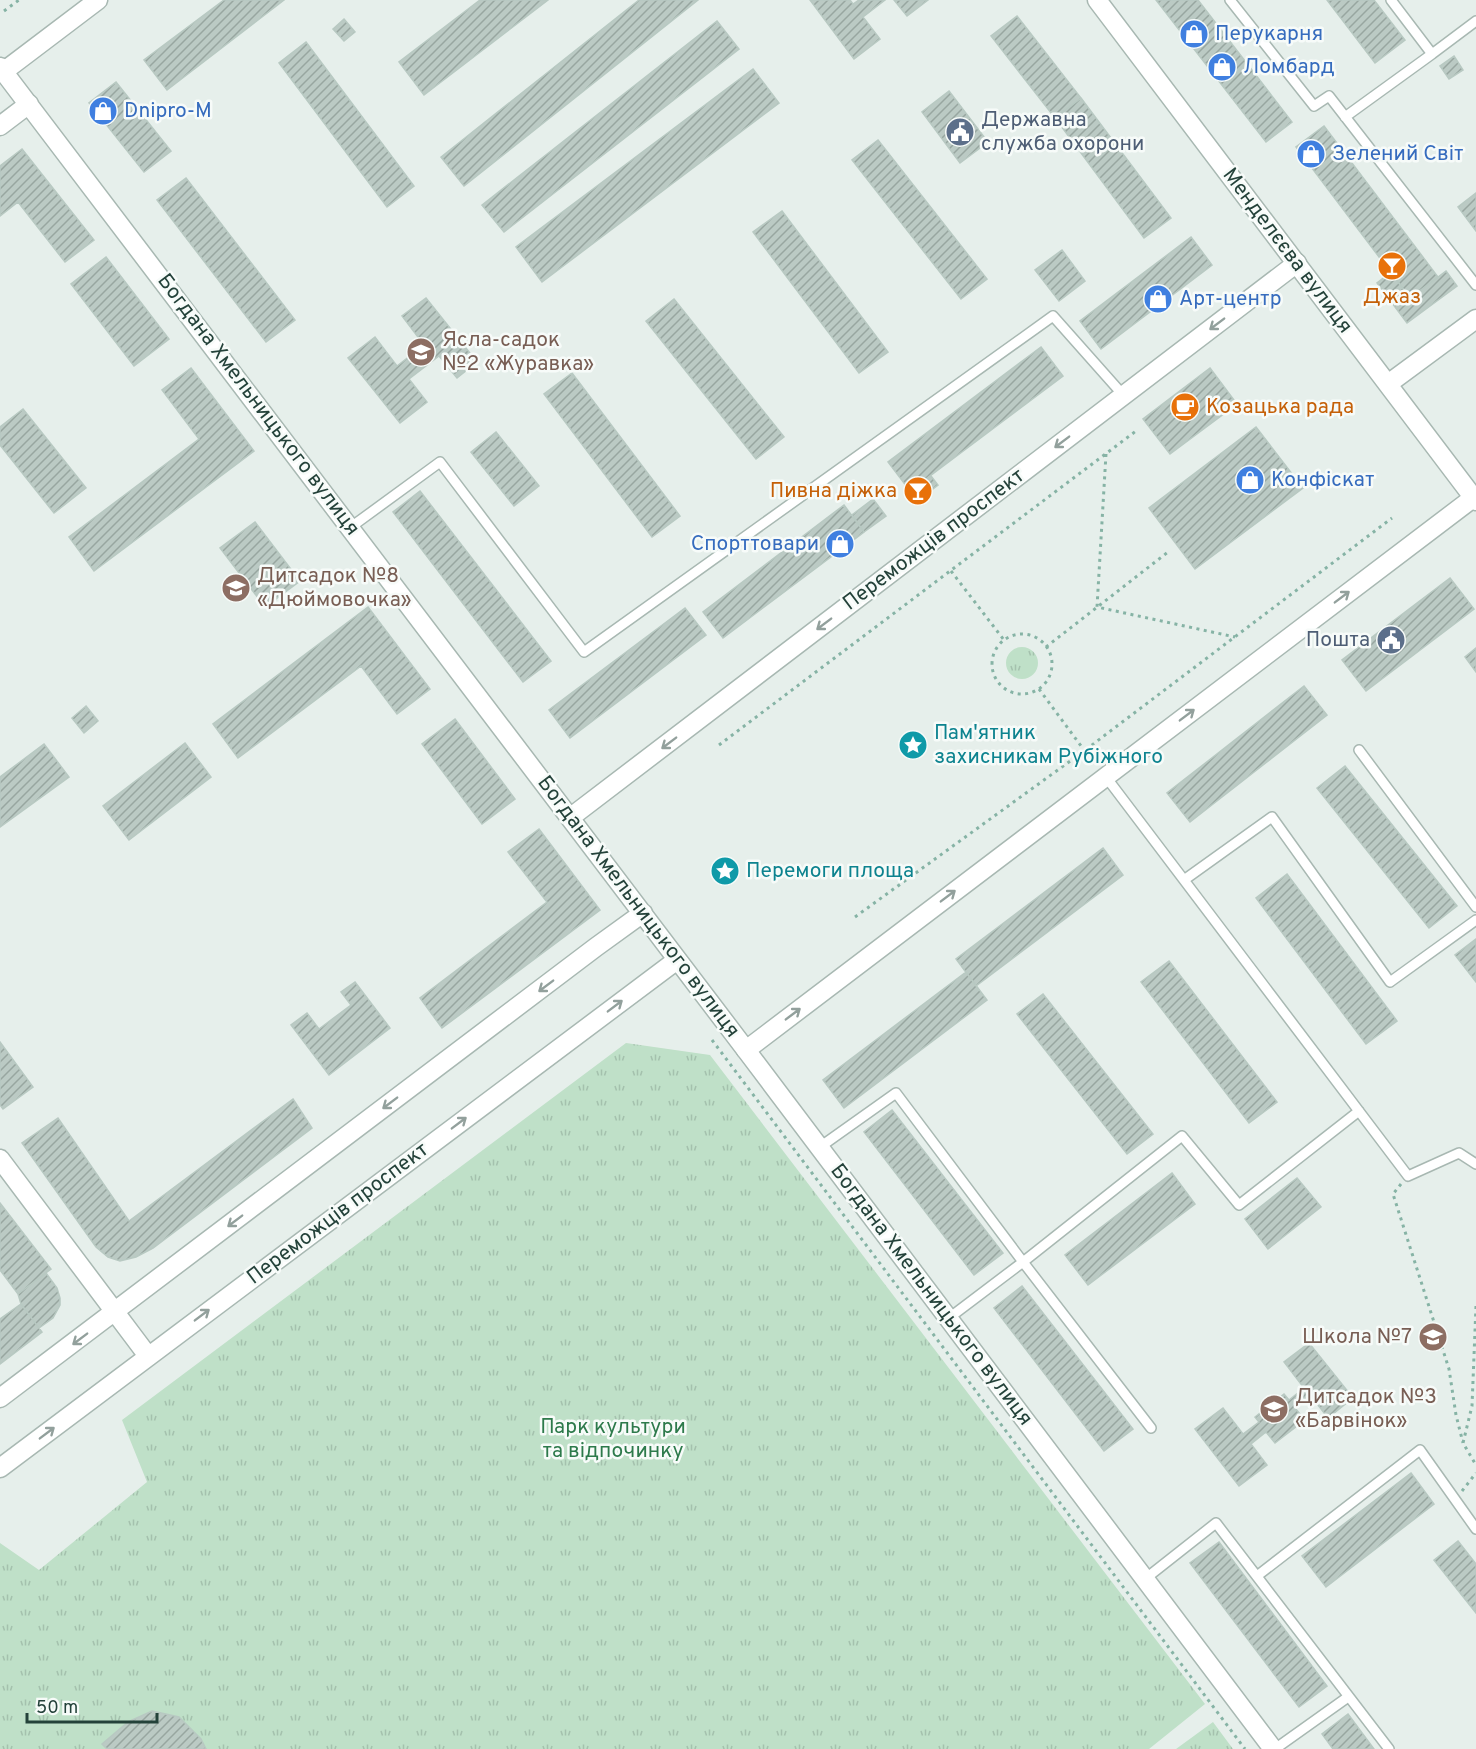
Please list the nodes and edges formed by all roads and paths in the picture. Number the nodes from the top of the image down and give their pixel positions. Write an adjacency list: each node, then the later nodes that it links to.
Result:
1 (19, 0): 6 (path)
2 (98, 0): 9 (street)
3 (1097, 0): 13 (street, Менделєєва вулиця)
4 (1230, 0): 11 (lane)
5 (1391, 0): 8 (lane)
6 (4, 11)
7 (1476, 21): 8 (lane)
8 (1432, 54): 11 (lane)
9 (2, 69): 10 (street, Богдана Хмельницького вулиця)
10 (29, 104): 12 (street); 22 (street, Богдана Хмельницького вулиця)
11 (1345, 117): 14 (lane)
12 (0, 126)
13 (1297, 263): 16 (street, Менделєєва вулиця); 17 (street, Переможців проспект, one-way to 17)
14 (1476, 285)
15 (1476, 319): 16 (street)
16 (1388, 384): 20 (street, Менделєєва вулиця)
17 (1124, 396): 22 (lane); 34 (street, Переможців проспект, one-way to 34)
18 (1136, 431): 19 (path)
19 (1106, 454): 24 (path); 25 (path)
20 (1475, 500): 33 (street, one-way to 20)
21 (1392, 518): 26 (path)
22 (351, 527): 34 (street, Богдана Хмельницького вулиця)
23 (1168, 552): 25 (path)
24 (951, 570): 27 (path); 30 (path)
25 (1097, 607): 26 (path); 28 (path)
26 (1235, 637): 32 (path)
27 (1004, 640): 28 (path); 29 (path)
28 (1046, 647): 29 (path)
29 (1039, 689): 32 (path)
30 (719, 745)
31 (1359, 750): 36 (lane)
32 (1084, 751): 38 (path)
33 (1106, 777): 35 (lane); 42 (street, one-way to 33)
34 (571, 817): 37 (street, Богдана Хмельницького вулиця)
35 (1184, 880): 39 (lane); 43 (lane)
36 (1476, 907)
37 (644, 913): 40 (street, Богдана Хмельницького вулиця); 50 (street, one-way to 50)
38 (855, 917)
39 (1476, 920)
40 (677, 960): 42 (street, Богдана Хмельницького вулиця); 52 (street, Переможців проспект, one-way to 40)
41 (712, 1040): 64 (path)
42 (746, 1050): 44 (street, Богдана Хмельницького вулиця)
43 (1359, 1111): 47 (lane); 48 (lane)
44 (820, 1147): 48 (lane); 51 (street, Богдана Хмельницького вулиця)
45 (0, 1159): 50 (street)
46 (1476, 1164): 47 (lane)
47 (1408, 1176): 55 (path)
48 (1023, 1262): 51 (lane); 54 (lane)
49 (1476, 1306): 55 (path)
50 (115, 1312): 52 (street); 53 (street, one-way to 53)
51 (949, 1318): 62 (street, Богдана Хмельницького вулиця)
52 (148, 1356): 57 (street, Переможців проспект, one-way to 52)
53 (0, 1398)
54 (1151, 1428)
55 (1463, 1443): 56 (path)
56 (1476, 1465)
57 (0, 1468)
58 (1476, 1473): 59 (path)
59 (1455, 1500): 60 (lane); 61 (lane)
60 (1476, 1529)
61 (1257, 1576): 62 (lane); 63 (lane)
62 (1145, 1579): 65 (street, Богдана Хмельницького вулиця)
63 (1348, 1697): 65 (lane); 66 (lane)
64 (1245, 1749)
65 (1274, 1749)
66 (1389, 1749)

